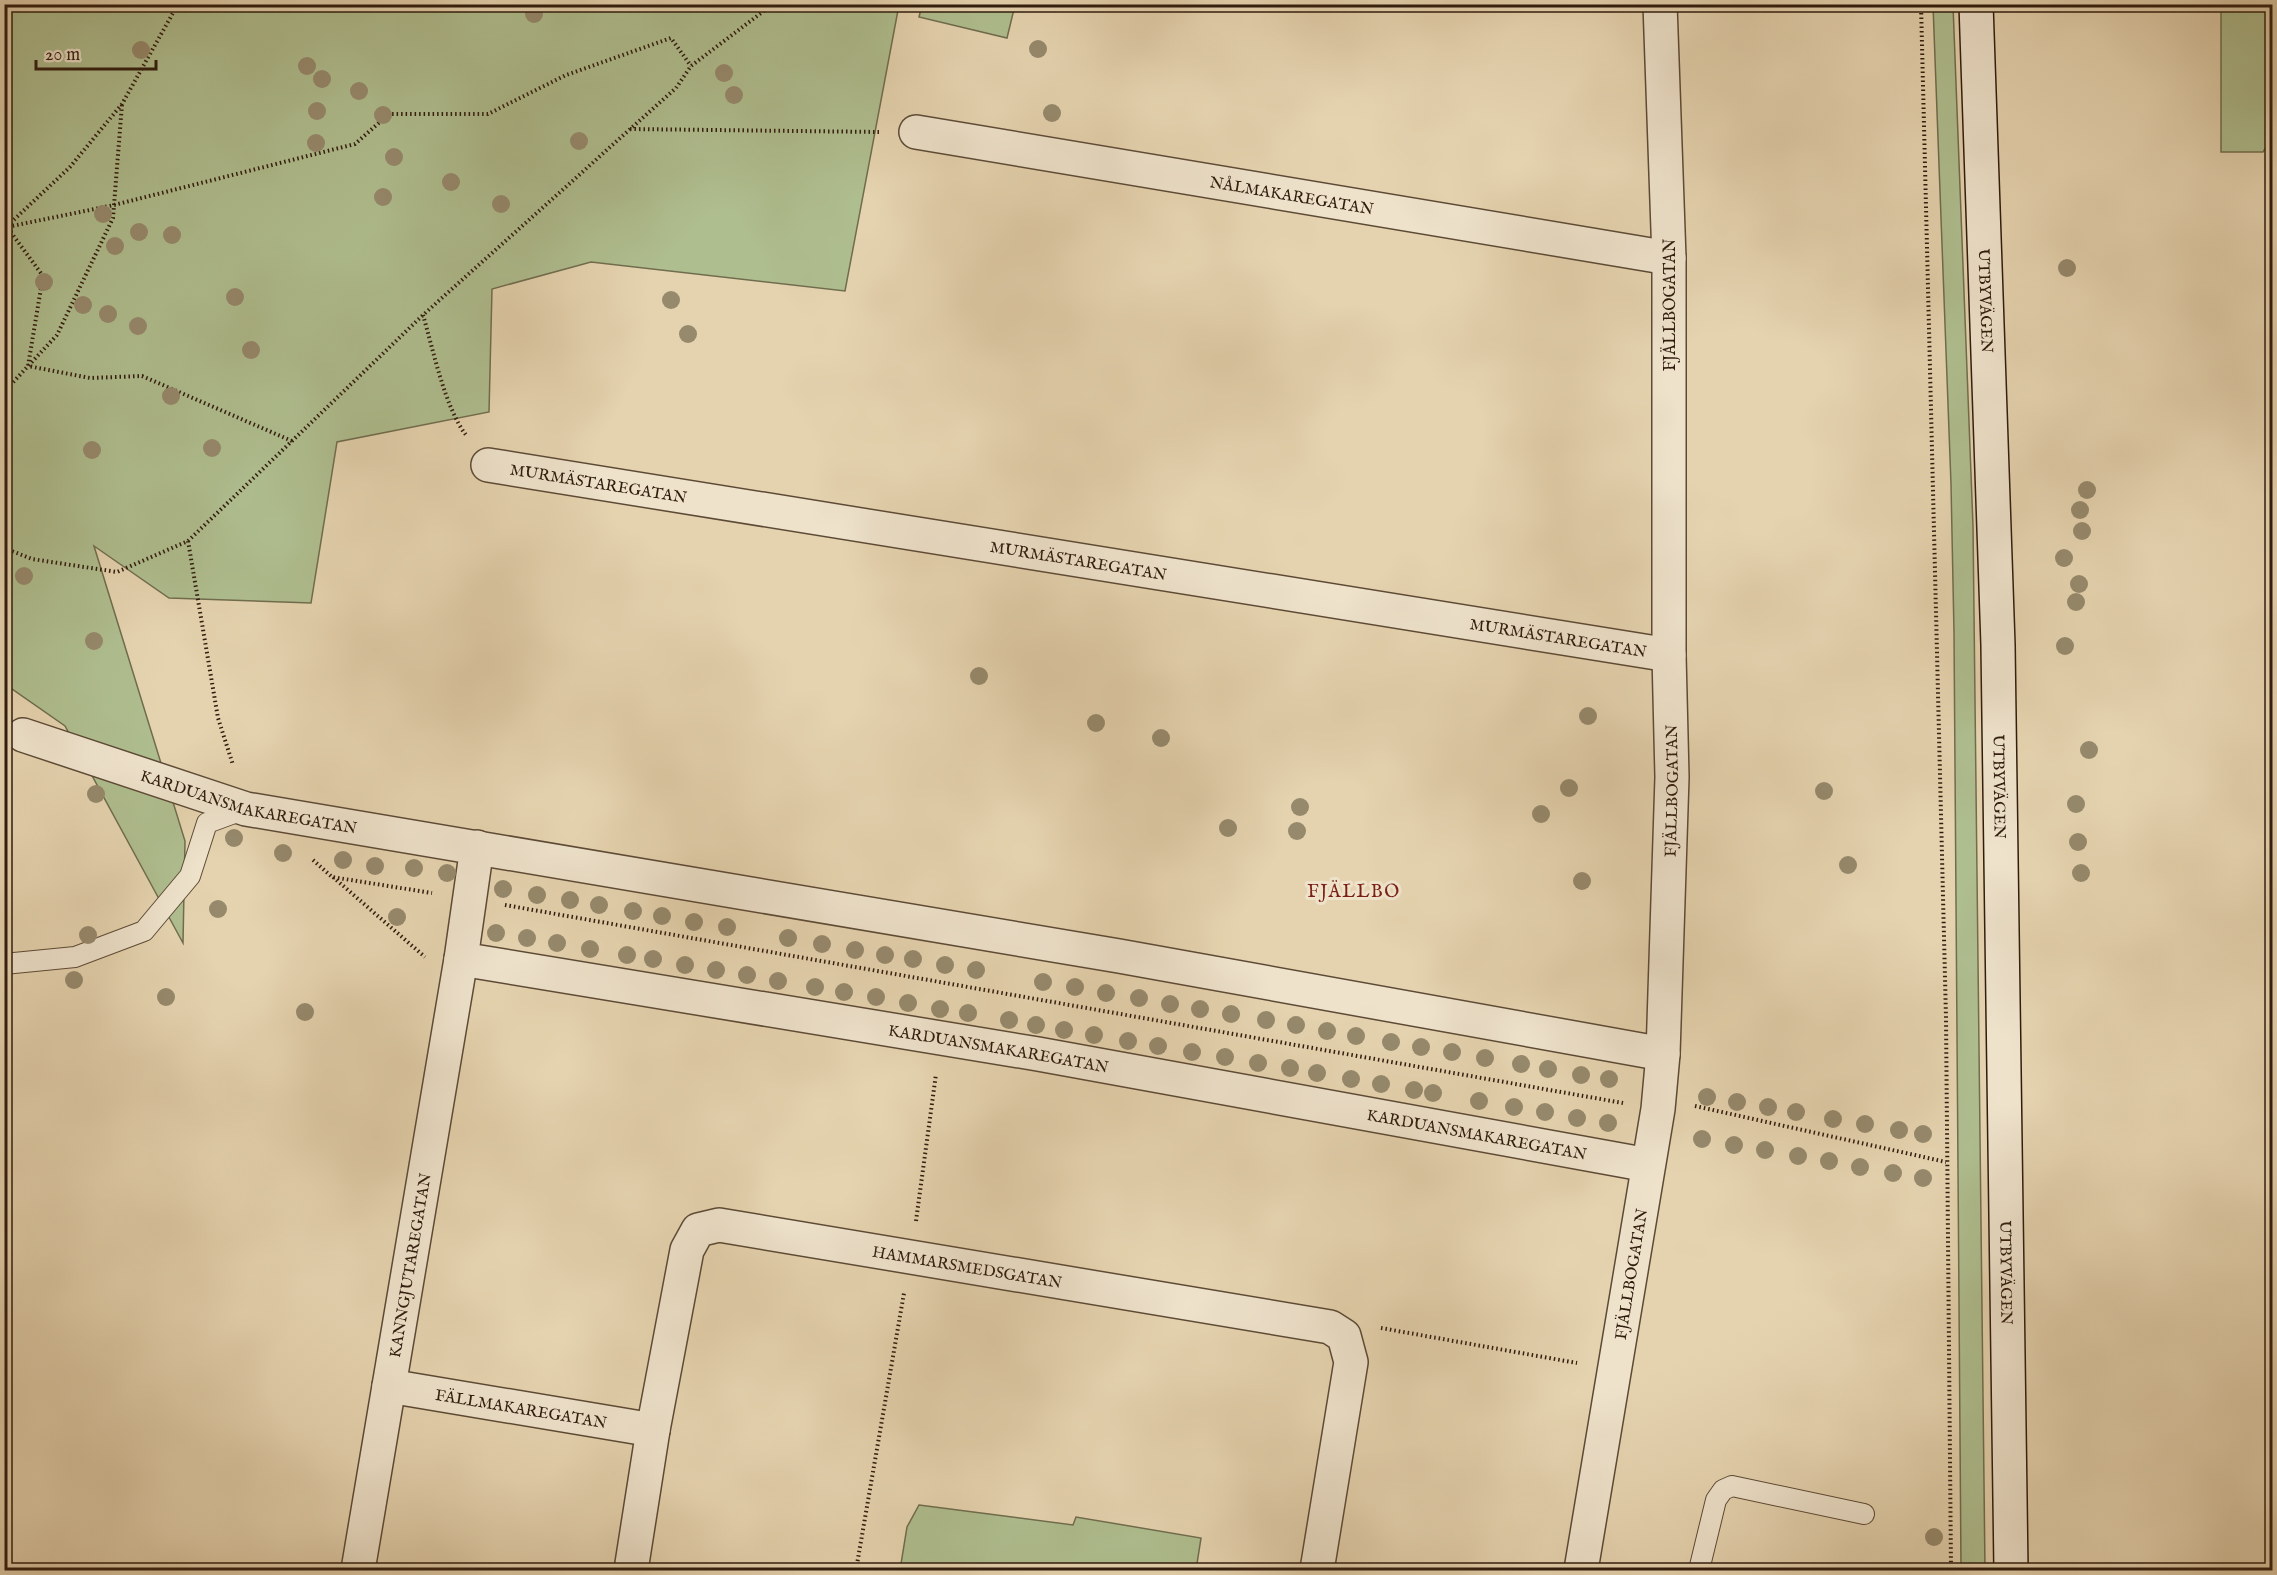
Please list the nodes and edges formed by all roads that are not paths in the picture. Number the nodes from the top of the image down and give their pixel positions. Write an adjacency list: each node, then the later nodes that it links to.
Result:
1 (1660, 4): 4 (street, FJÄLLBOGATAN)
2 (1976, 4): 22 (street, UTBYVÄGEN)
3 (916, 132): 4 (street, NÅLMAKAREGATAN)
4 (1669, 258): 6 (street, FJÄLLBOGATAN)
5 (488, 465): 6 (street, MURMÄSTAREGATAN)
6 (1669, 655): 12 (street, FJÄLLBOGATAN)
7 (24, 735): 8 (street, KARDUANSMAKAREGATAN)
8 (246, 809): 9 (street, KARDUANSMAKAREGATAN); 10 (lane)
9 (477, 847): 11 (street); 12 (street, KARDUANSMAKAREGATAN)
10 (4, 964)
11 (459, 972): 13 (street, KARDUANSMAKAREGATAN); 14 (street, KANNGJUTAREGATAN)
12 (1663, 1054): 13 (street, FJÄLLBOGATAN)
13 (1648, 1165): 20 (street, FJÄLLBOGATAN)
14 (389, 1386): 15 (street, FÄLLMAKAREGATAN); 17 (street, KANNGJUTAREGATAN)
15 (653, 1430): 18 (street, HAMMARSMEDSGATAN); 19 (street, HAMMARSMEDSGATAN)
16 (1864, 1514): 21 (lane)
17 (358, 1570)
18 (631, 1570)
19 (1317, 1570)
20 (1581, 1570)
21 (1699, 1570)
22 (2011, 1570)

